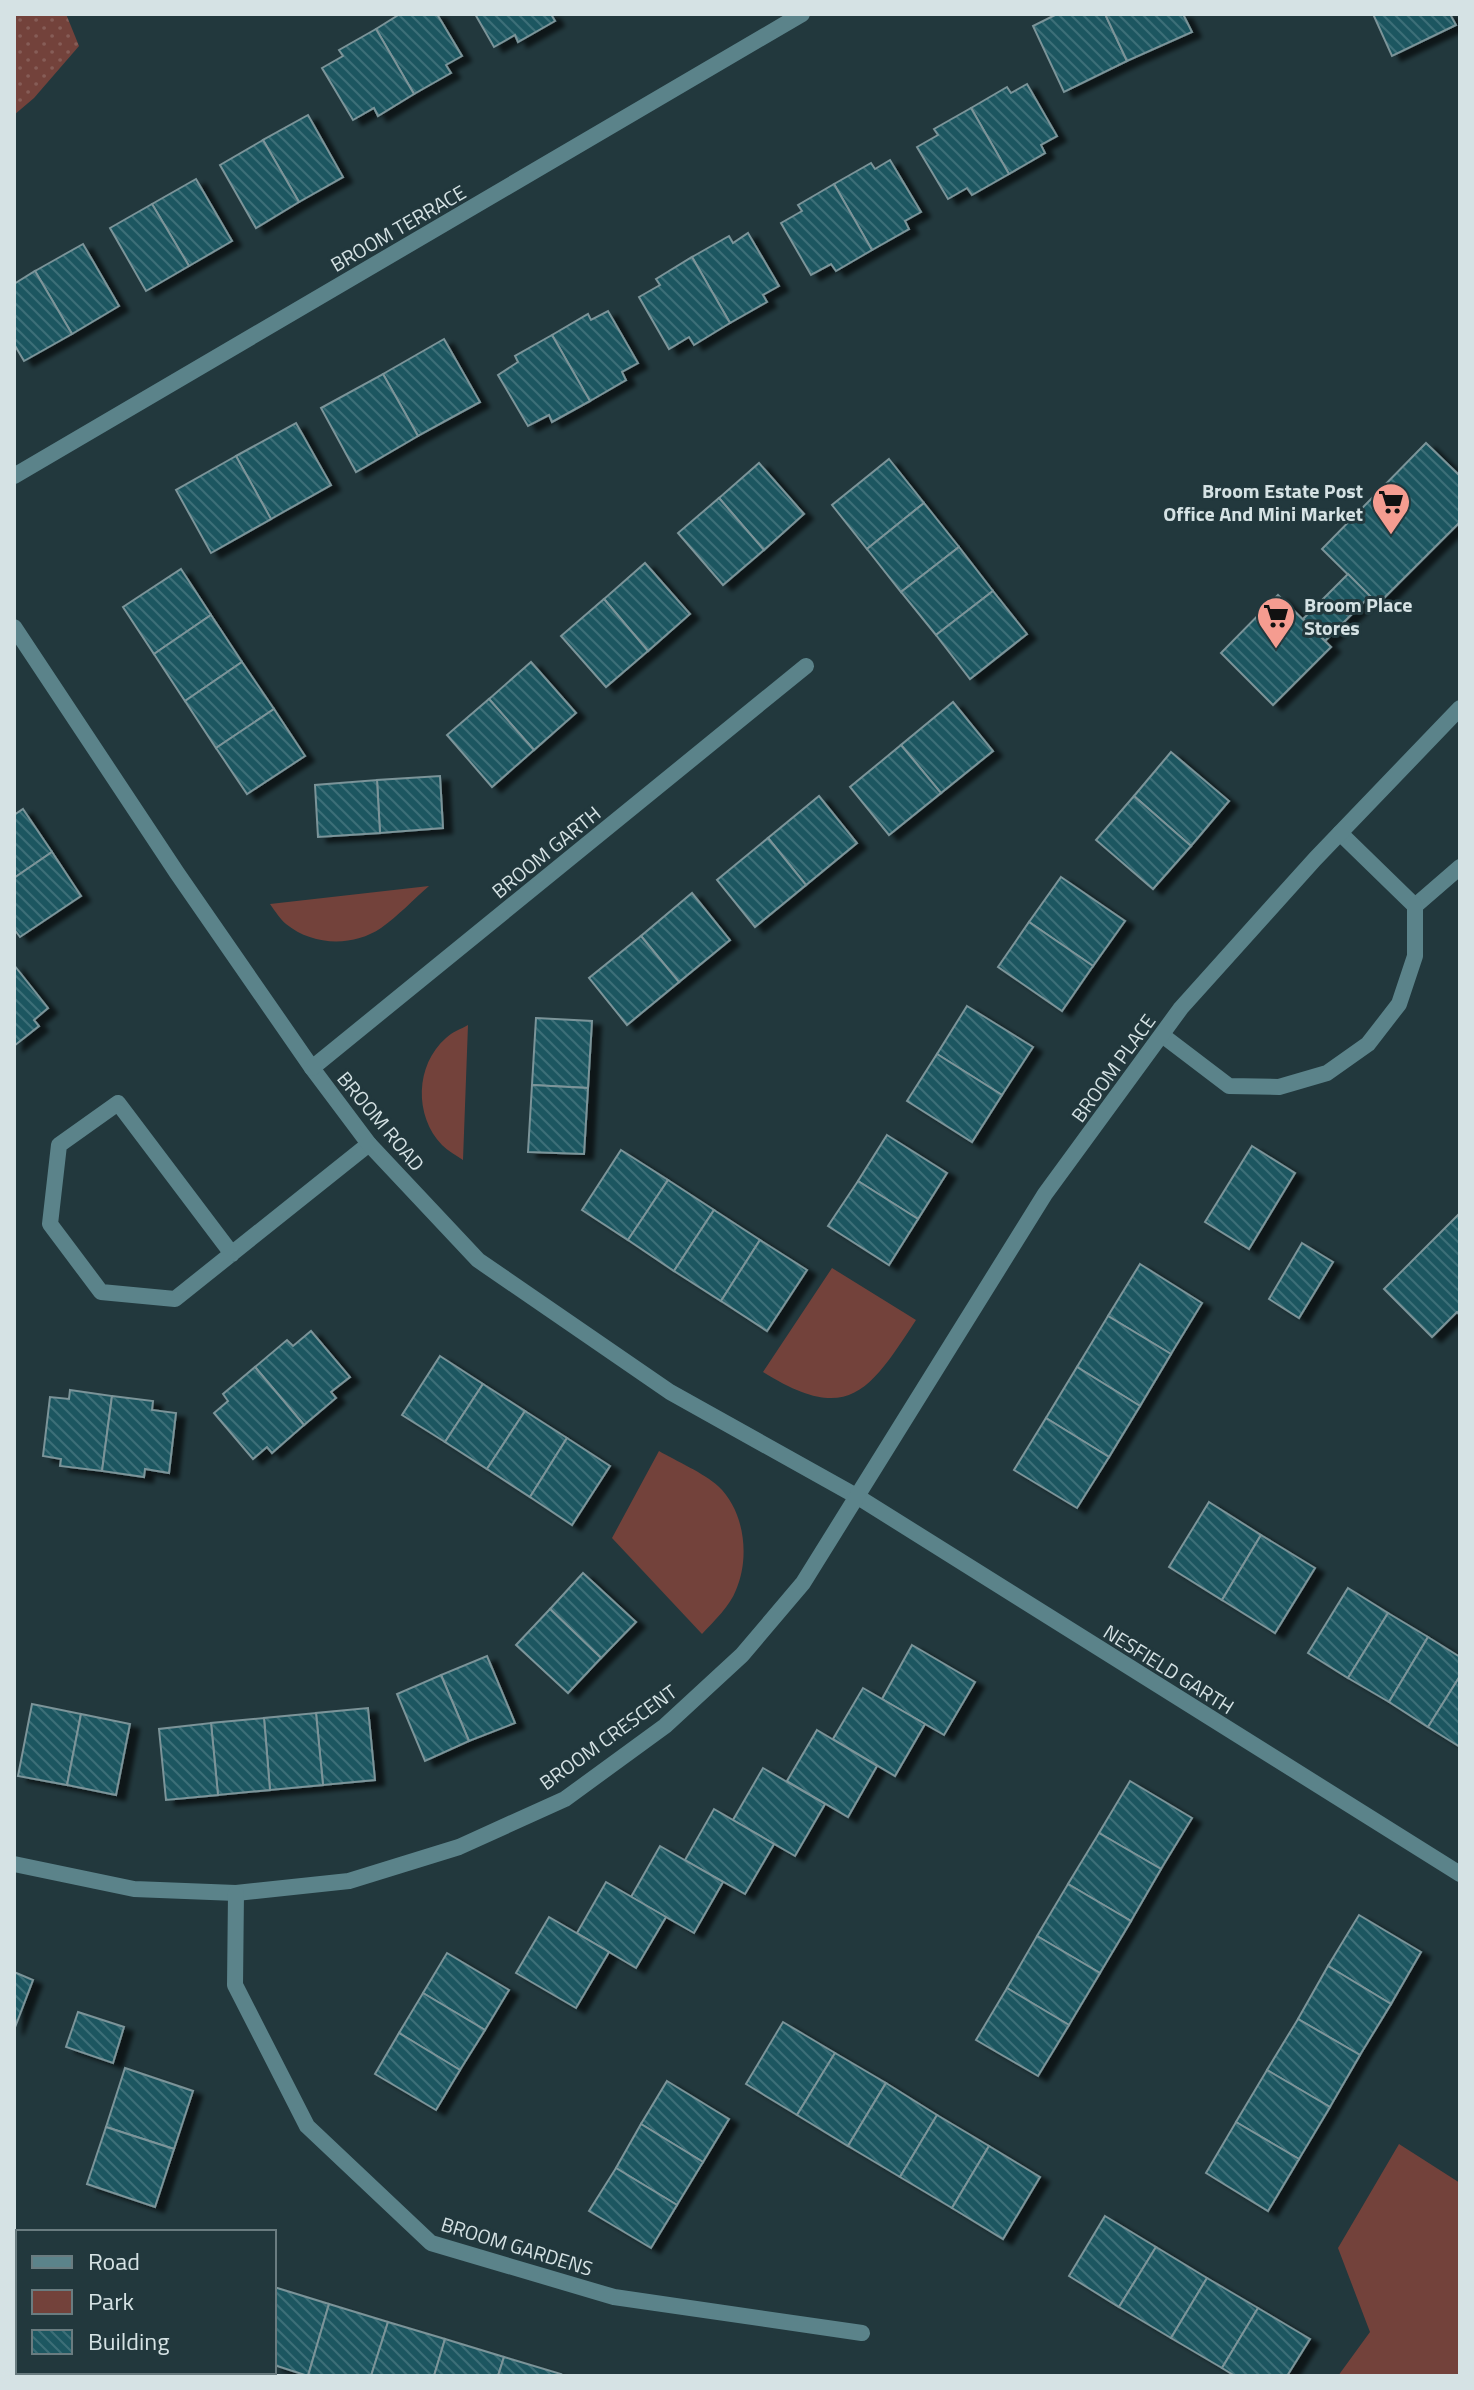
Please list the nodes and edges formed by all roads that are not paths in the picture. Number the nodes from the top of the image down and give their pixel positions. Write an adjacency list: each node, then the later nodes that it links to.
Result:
1 (802, 14): 2 (street, BROOM TERRACE)
2 (14, 476)
3 (14, 627): 10 (street, BROOM ROAD)
4 (806, 666): 10 (street, BROOM GARTH)
5 (1460, 708): 6 (street, BROOM PLACE)
6 (1340, 833): 8 (street); 9 (street, BROOM PLACE)
7 (1460, 867): 8 (street)
8 (1415, 906): 9 (street)
9 (1162, 1035): 13 (street, BROOM PLACE)
10 (312, 1068): 11 (street, BROOM ROAD)
11 (369, 1144): 12 (street); 13 (street, BROOM ROAD)
12 (232, 1254): 12 (street)
13 (858, 1497): 15 (street, NESFIELD GARTH); 16 (street, BROOM CRESCENT)
14 (14, 1864): 16 (street, BROOM CRESCENT)
15 (1460, 1874)
16 (236, 1893): 17 (street, BROOM GARDENS)
17 (862, 2333)

